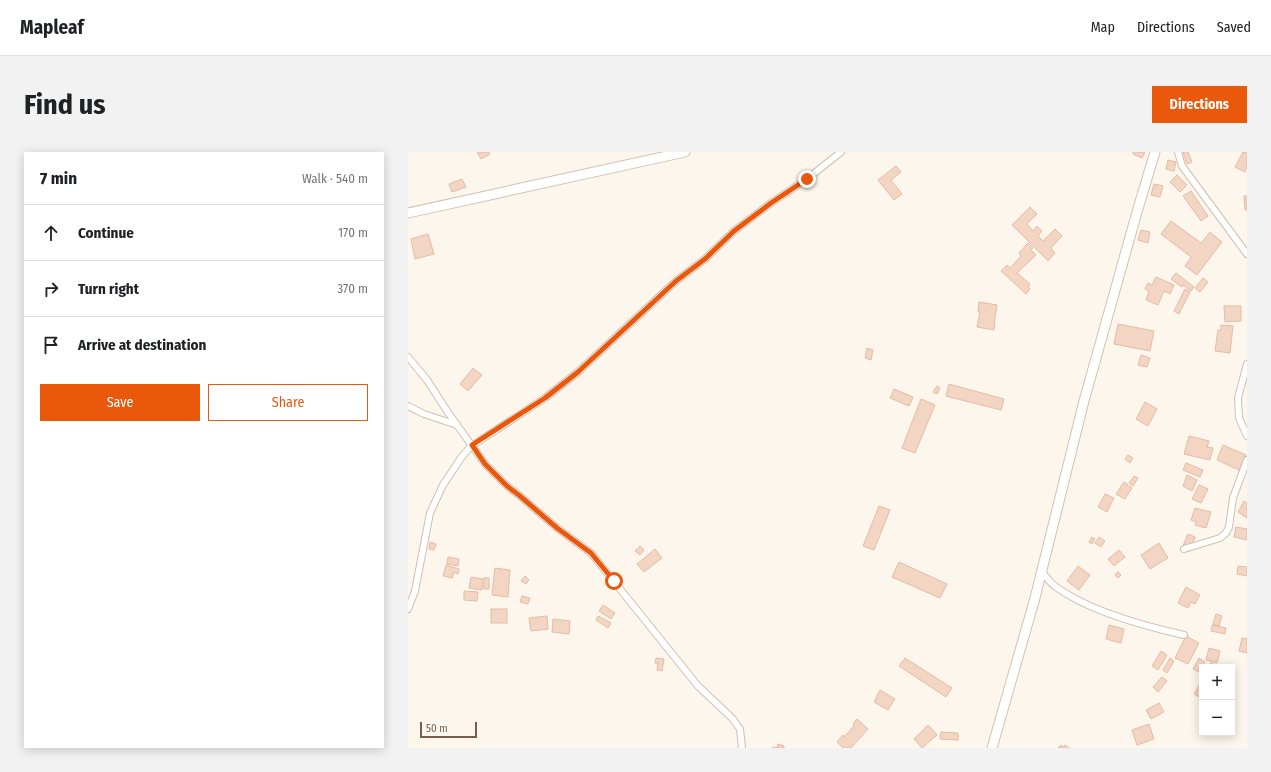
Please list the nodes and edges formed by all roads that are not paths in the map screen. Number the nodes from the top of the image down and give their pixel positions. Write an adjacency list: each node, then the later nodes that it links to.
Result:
1 (685, 152): 5 (street)
2 (841, 152): 12 (street)
3 (1156, 152): 15 (street)
4 (1178, 152): 6 (street)
5 (408, 213)
6 (1247, 254)
7 (408, 357): 10 (street)
8 (1247, 364): 11 (street)
9 (408, 406): 10 (street)
10 (457, 425): 12 (street)
11 (1247, 436)
12 (472, 445): 16 (street); 18 (street)
13 (1247, 460): 14 (street)
14 (1184, 549)
15 (1041, 571): 17 (street); 19 (street)
16 (408, 609)
17 (1184, 635)
18 (742, 748)
19 (992, 748)

